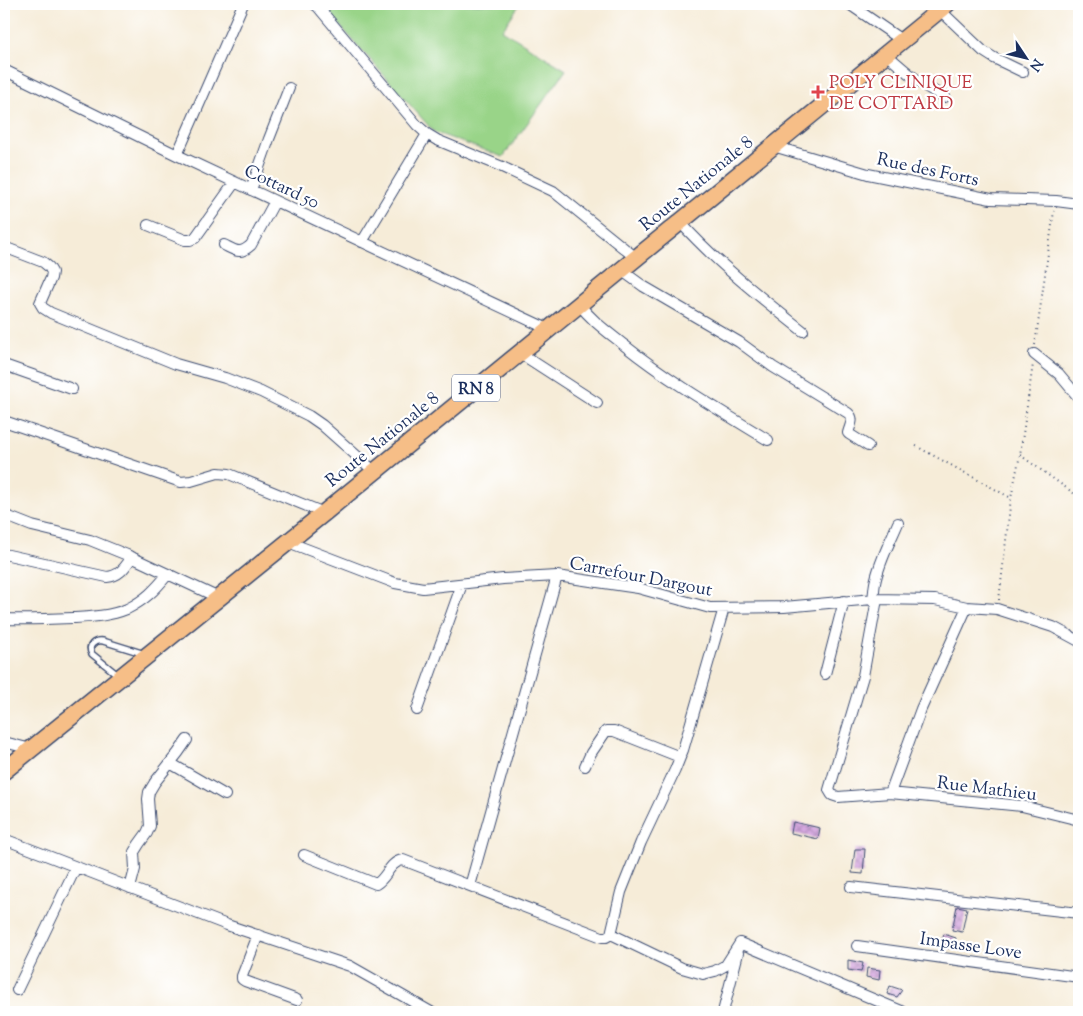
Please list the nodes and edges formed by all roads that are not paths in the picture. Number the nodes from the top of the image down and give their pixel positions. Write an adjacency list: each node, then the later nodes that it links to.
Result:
1 (5, 4): 6 (street)
2 (243, 4): 15 (street)
3 (314, 4): 13 (street)
4 (849, 4): 7 (street)
5 (944, 7): 7 (main road, Route Nationale 8 / RN 8); 10 (street)
6 (4, 8)
7 (903, 40): 8 (main road, Route Nationale 8 / RN 8)
8 (886, 54): 12 (street); 14 (main road, Route Nationale 8 / RN 8)
9 (4, 70): 15 (street, Cottard 50)
10 (1023, 72)
11 (289, 88): 17 (street)
12 (945, 97)
13 (427, 134): 22 (street); 25 (street)
14 (773, 146): 19 (street, Rue des Forts); 20 (main road, Route Nationale 8 / RN 8)
15 (176, 155): 16 (street, Cottard 50)
16 (235, 182): 17 (street, Cottard 50); 21 (street)
17 (251, 190): 18 (street, Cottard 50)
18 (275, 201): 22 (street, Cottard 50); 23 (street)
19 (1079, 204)
20 (680, 222): 25 (main road, Route Nationale 8 / RN 8); 29 (street)
21 (148, 224)
22 (362, 242): 28 (street, Cottard 50)
23 (224, 246)
24 (4, 247): 39 (street)
25 (636, 258): 26 (main road, Route Nationale 8 / RN 8)
26 (621, 270): 27 (main road, Route Nationale 8 / RN 8); 38 (street)
27 (579, 304): 28 (main road, Route Nationale 8 / RN 8); 37 (street)
28 (548, 329): 30 (main road, Route Nationale 8 / RN 8)
29 (803, 331)
30 (520, 352): 35 (street); 39 (main road, Route Nationale 8 / RN 8)
31 (1034, 354): 34 (street)
32 (4, 365): 33 (street)
33 (72, 389)
34 (1079, 398)
35 (597, 403)
36 (4, 421): 40 (street)
37 (768, 440)
38 (868, 446)
39 (375, 472): 40 (main road, Route Nationale 8 / RN 8)
40 (324, 513): 43 (main road, Route Nationale 8 / RN 8)
41 (4, 515): 45 (street)
42 (898, 523): 50 (street)
43 (288, 542): 48 (street, Carrefour Dargout); 49 (main road, Route Nationale 8 / RN 8)
44 (4, 554): 45 (street)
45 (132, 557): 46 (street)
46 (168, 574): 49 (street); 54 (street)
47 (557, 576): 48 (street, Carrefour Dargout); 53 (street, Carrefour Dargout); 73 (street)
48 (462, 584): 59 (street)
49 (219, 598): 56 (main road, Route Nationale 8 / RN 8)
50 (875, 599): 51 (street, Carrefour Dargout); 52 (street, Carrefour Dargout); 67 (street, Rue Mathieu)
51 (844, 601): 53 (street, Carrefour Dargout); 57 (street)
52 (967, 607): 55 (street, Carrefour Dargout); 67 (street)
53 (724, 608): 63 (street)
54 (4, 619)
55 (1079, 641)
56 (148, 655): 58 (main road, Route Nationale 8 / RN 8); 58 (lane)
57 (825, 674)
58 (120, 677): 62 (main road, Route Nationale 8 / RN 8)
59 (417, 710)
60 (187, 740): 64 (street)
61 (4, 742): 62 (street)
62 (30, 749): 66 (main road, Route Nationale 8 / RN 8)
63 (680, 757): 65 (street); 77 (street)
64 (170, 763): 68 (street); 75 (street)
65 (585, 766)
66 (4, 771)
67 (890, 793): 69 (street, Rue Mathieu)
68 (225, 795)
69 (1079, 820)
70 (4, 839): 72 (street)
71 (304, 854): 73 (street)
72 (76, 867): 75 (street); 82 (street)
73 (470, 886): 77 (street)
74 (851, 887): 76 (street)
75 (130, 888): 78 (street)
76 (1079, 913)
77 (611, 934): 79 (street)
78 (258, 936): 83 (street); 84 (street)
79 (740, 943): 85 (street); 86 (street)
80 (857, 946): 81 (street, Impasse Love)
81 (1079, 976)
82 (17, 990)
83 (297, 1000)
84 (429, 1012)
85 (723, 1012)
86 (904, 1012)

